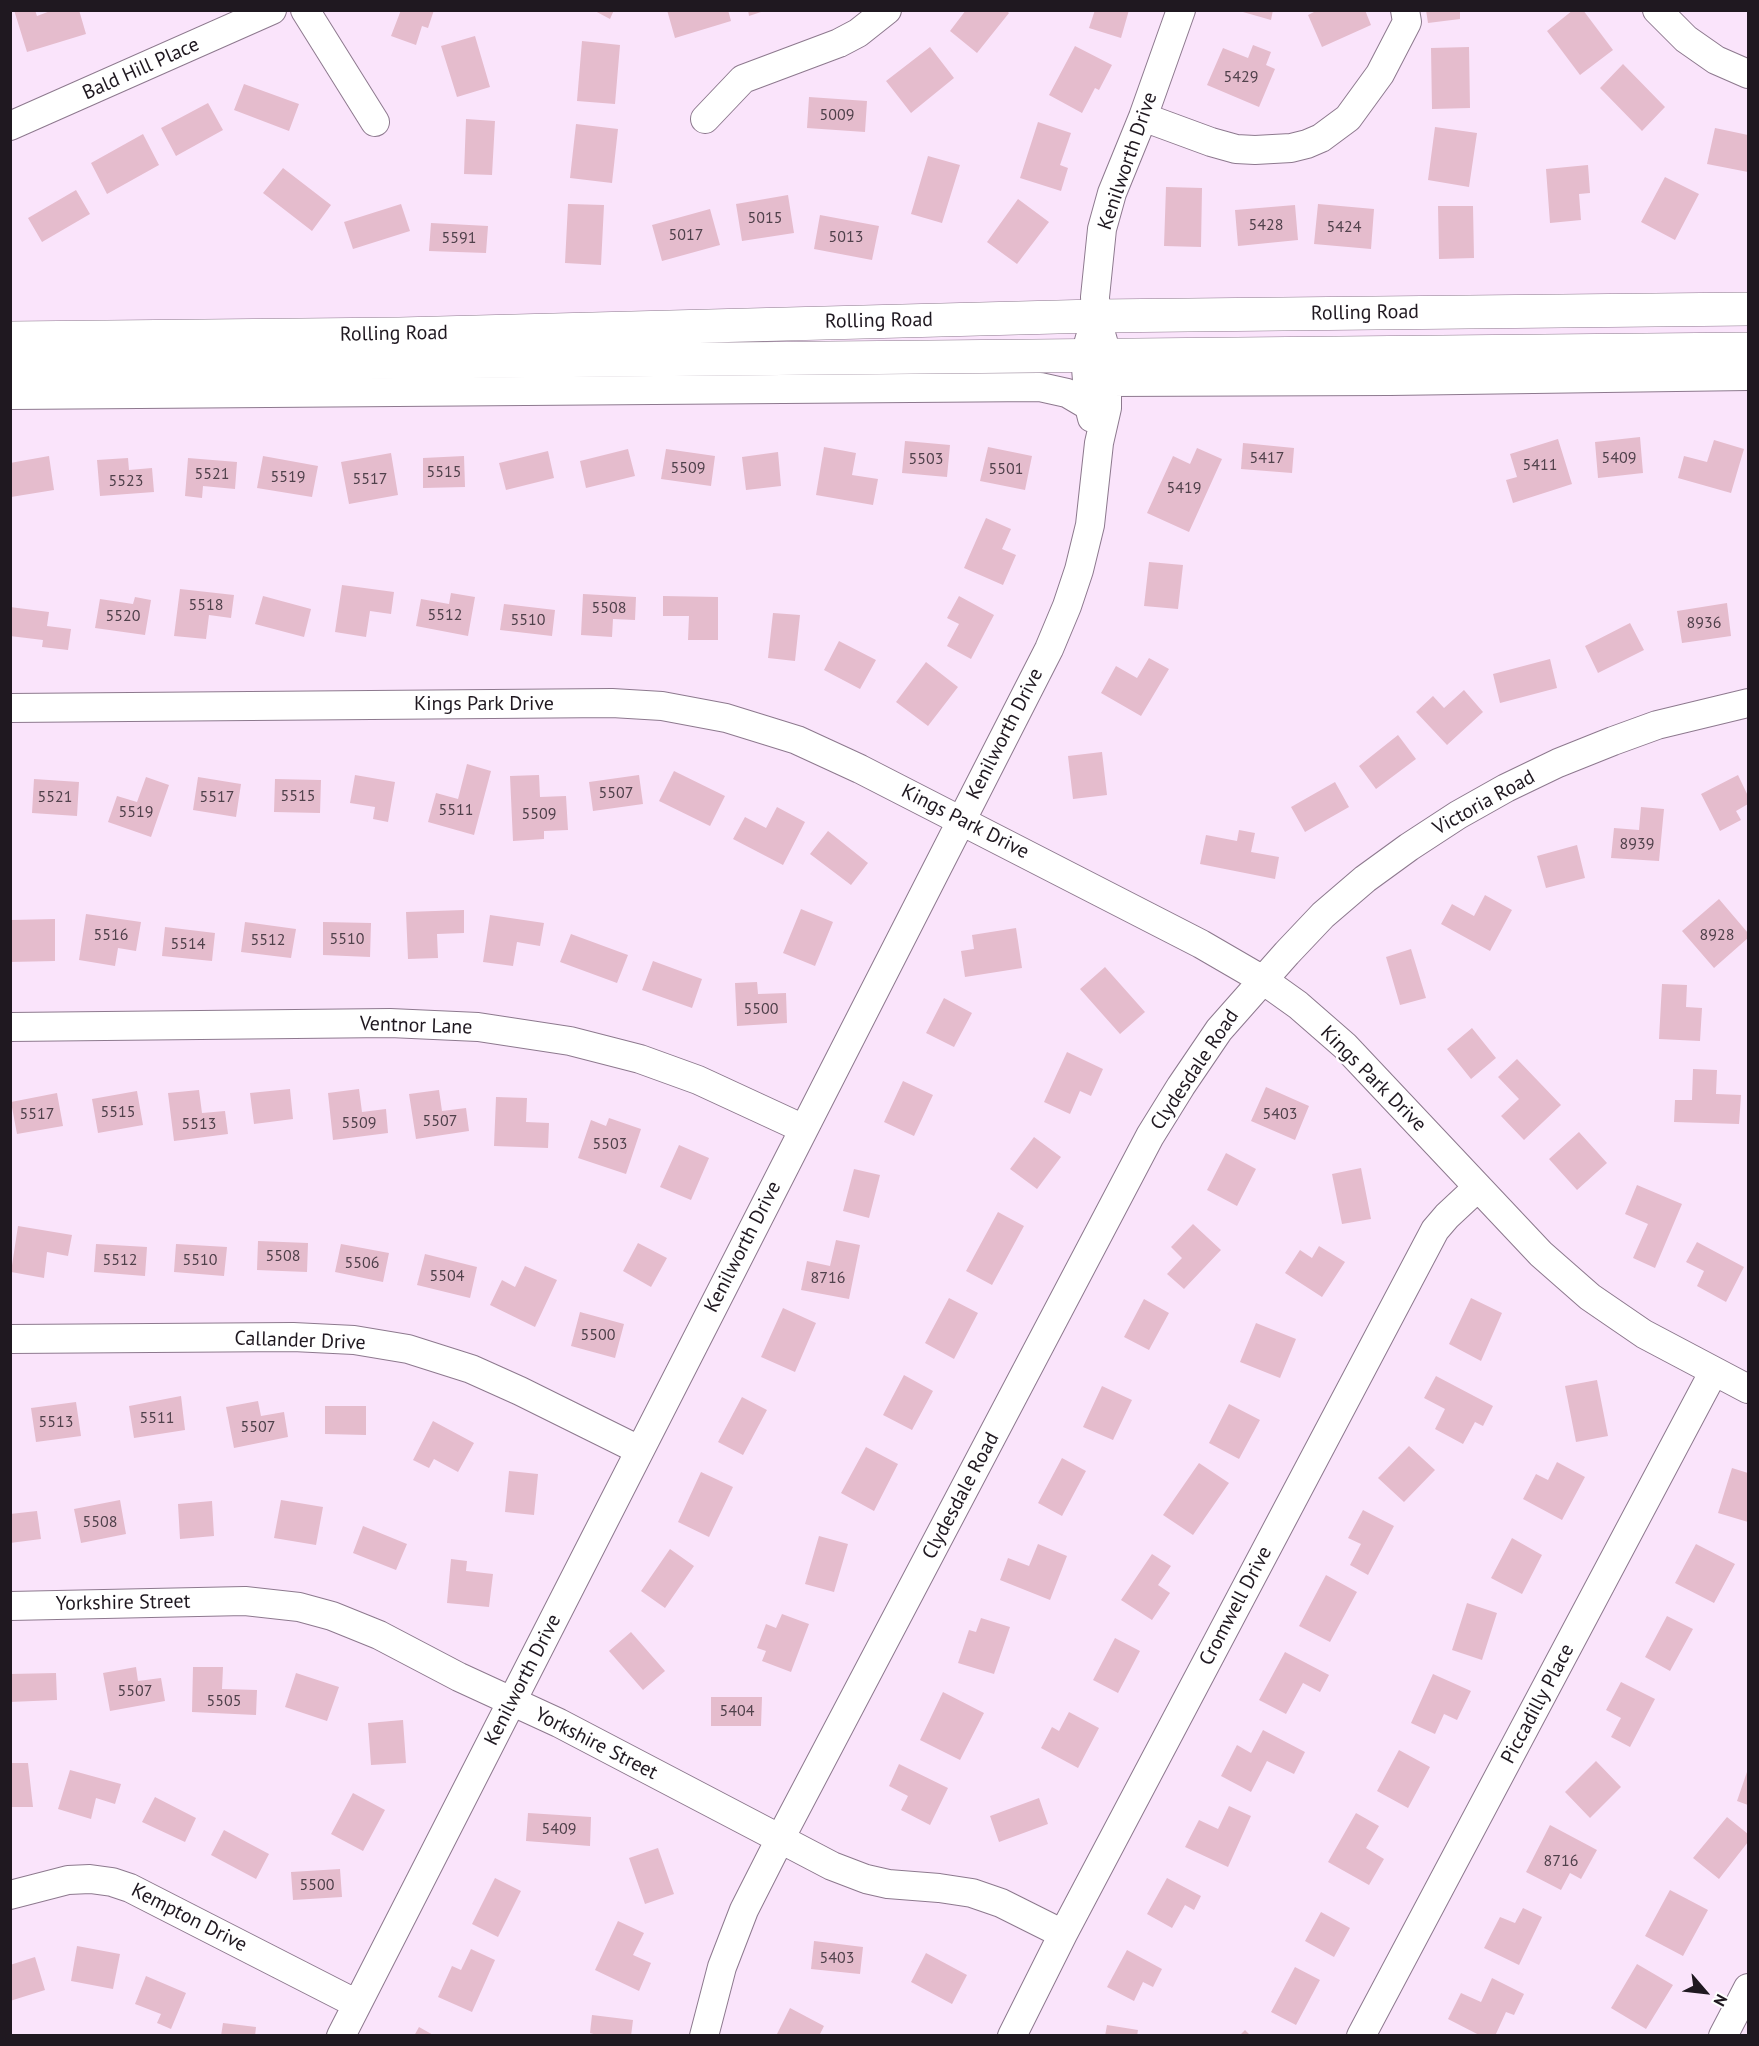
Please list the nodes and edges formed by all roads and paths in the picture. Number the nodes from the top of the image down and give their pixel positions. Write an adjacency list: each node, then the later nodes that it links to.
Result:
1 (272, 10): 11 (street, Bald Hill Place)
2 (305, 10): 10 (street)
3 (887, 10): 9 (street)
4 (1181, 10): 8 (street, Kenilworth Drive)
5 (1405, 10): 8 (street)
6 (1657, 10): 7 (street)
7 (1749, 74)
8 (1143, 117): 13 (street, Kenilworth Drive)
9 (705, 119)
10 (375, 122)
11 (10, 126)
12 (1749, 309): 13 (main road, Rolling Road)
13 (1096, 316): 14 (main road, Rolling Road); 18 (street, Kenilworth Drive)
14 (10, 338)
15 (1716, 349): 16 (main road, Rolling Road); 17 (main road); 18 (main road, Rolling Road)
16 (1749, 349)
17 (1749, 358)
18 (1100, 364): 19 (main road, Rolling Road); 20 (street, Rolling Road); 22 (street, Kenilworth Drive); 23 (street, Kenilworth Drive)
19 (10, 366)
20 (1749, 376)
21 (10, 395): 22 (street)
22 (1089, 406): 23 (street, Kenilworth Drive)
23 (1099, 443): 26 (street, Kenilworth Drive)
24 (1749, 703): 27 (street, Victoria Road)
25 (10, 708): 26 (street, Kings Park Drive)
26 (961, 821): 27 (street, Kings Park Drive); 29 (street, Kenilworth Drive)
27 (1263, 980): 30 (street, Kings Park Drive); 37 (street, Clydesdale Road)
28 (10, 1027): 29 (street, Ventnor Lane)
29 (804, 1129): 34 (street, Kenilworth Drive)
30 (1477, 1188): 32 (street, Kings Park Drive); 39 (street, Cromwell Drive)
31 (10, 1339): 34 (street, Callander Drive)
32 (1714, 1371): 33 (street, Kings Park Drive); 45 (street, Piccadilly Place)
33 (1749, 1389)
34 (639, 1450): 36 (street, Kenilworth Drive)
35 (10, 1606): 36 (street, Yorkshire Street)
36 (512, 1701): 37 (street, Yorkshire Street); 41 (street, Kenilworth Drive)
37 (780, 1839): 39 (street, Yorkshire Street); 43 (street, Clydesdale Road)
38 (10, 1896): 41 (street, Kempton Drive)
39 (1063, 1934): 44 (street, Cromwell Drive)
40 (1749, 1988): 46 (street)
41 (357, 2004): 42 (street, Kenilworth Drive)
42 (341, 2036)
43 (704, 2036)
44 (1012, 2036)
45 (1361, 2036)
46 (1724, 2036)

